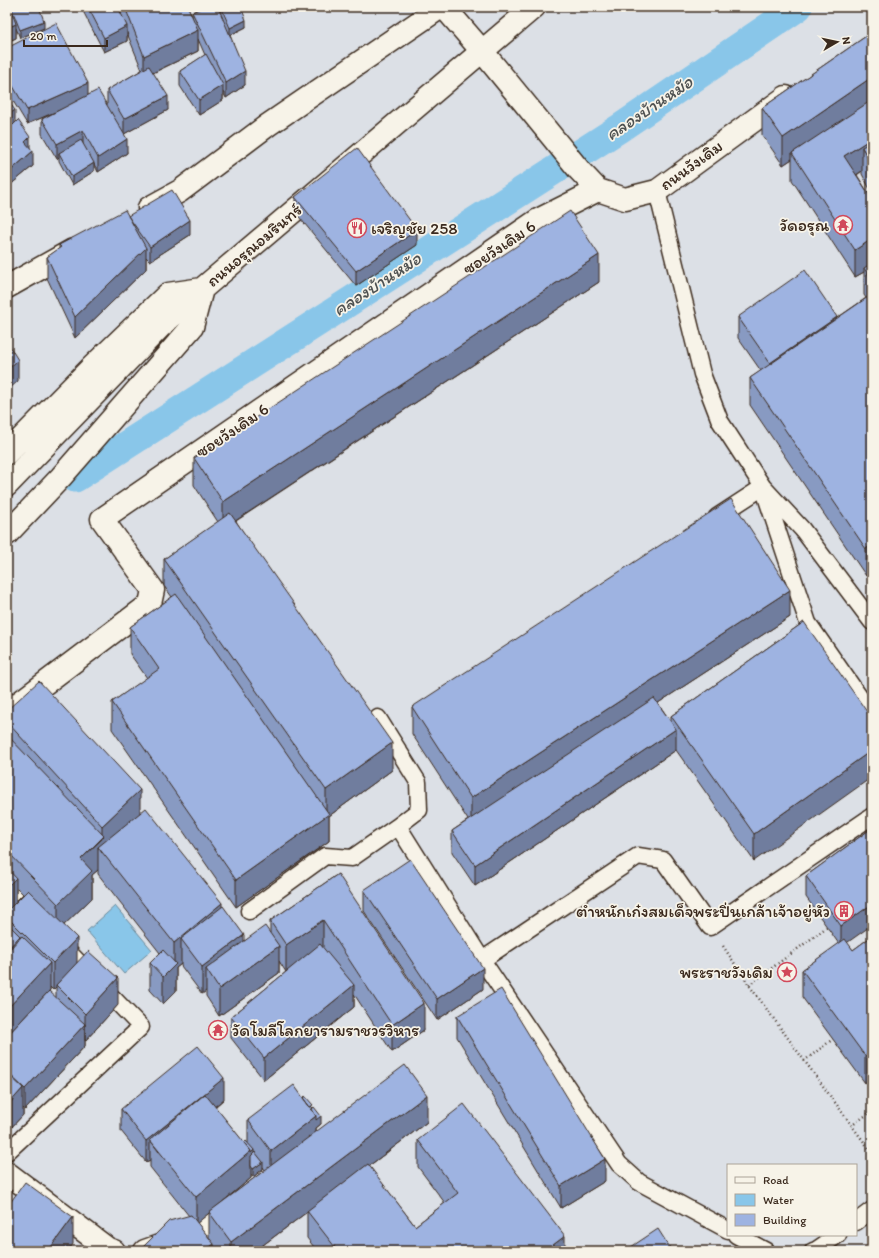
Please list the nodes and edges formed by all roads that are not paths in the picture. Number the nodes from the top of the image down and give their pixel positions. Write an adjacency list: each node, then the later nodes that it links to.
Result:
1 (442, 7): 3 (street); 7 (street)
2 (534, 7): 3 (street, ถนนอรุณอมรินทร์)
3 (482, 51): 5 (street); 10 (street, ถนนอรุณอมรินทร์)
4 (801, 86): 6 (street, ถนนวังเดิม)
5 (598, 190): 6 (street, ถนนวังเดิม); 17 (street, ซอยวังเดิม 6)
6 (657, 191): 13 (lane)
7 (132, 217)
8 (90, 240): 9 (street)
9 (7, 287)
10 (202, 289): 11 (street); 12 (street, ถนนอรุณอมรินทร์); 15 (street)
11 (7, 453)
12 (7, 485)
13 (763, 487): 14 (lane); 16 (lane); 18 (lane)
14 (706, 525)
15 (7, 534)
16 (872, 622)
17 (7, 712)
18 (872, 715)
19 (378, 718): 21 (lane)
20 (872, 816): 24 (lane)
21 (398, 826): 23 (lane); 24 (lane)
22 (7, 888): 25 (lane)
23 (249, 911)
24 (482, 960): 30 (lane)
25 (7, 1152)
26 (7, 1173): 33 (street)
27 (246, 1196): 34 (street)
28 (872, 1210): 29 (lane)
29 (857, 1221)
30 (727, 1229)
31 (738, 1236): 35 (lane)
32 (837, 1236): 36 (lane)
33 (114, 1251)
34 (145, 1251)
35 (766, 1251)
36 (813, 1251)

